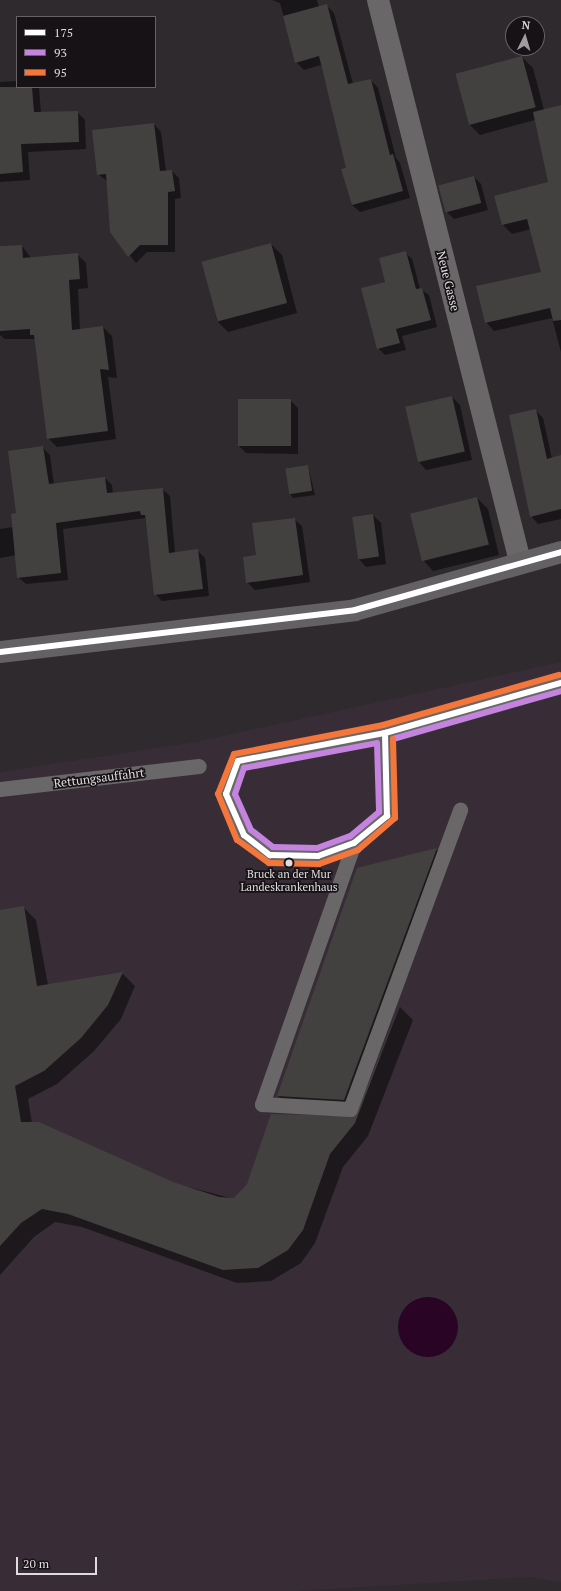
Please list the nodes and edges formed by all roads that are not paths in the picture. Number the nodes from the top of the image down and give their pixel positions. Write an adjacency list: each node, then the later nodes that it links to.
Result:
1 (378, 0): 3 (street, Neue Gasse)
2 (561, 552): 3 (main road)
3 (520, 561): 4 (main road)
4 (0, 652)
5 (561, 683): 6 (lane)
6 (385, 733): 10 (lane); 10 (lane)
7 (199, 766): 8 (lane, Rettungsauffahrt)
8 (0, 789)
9 (460, 810): 10 (lane)
10 (354, 843)

